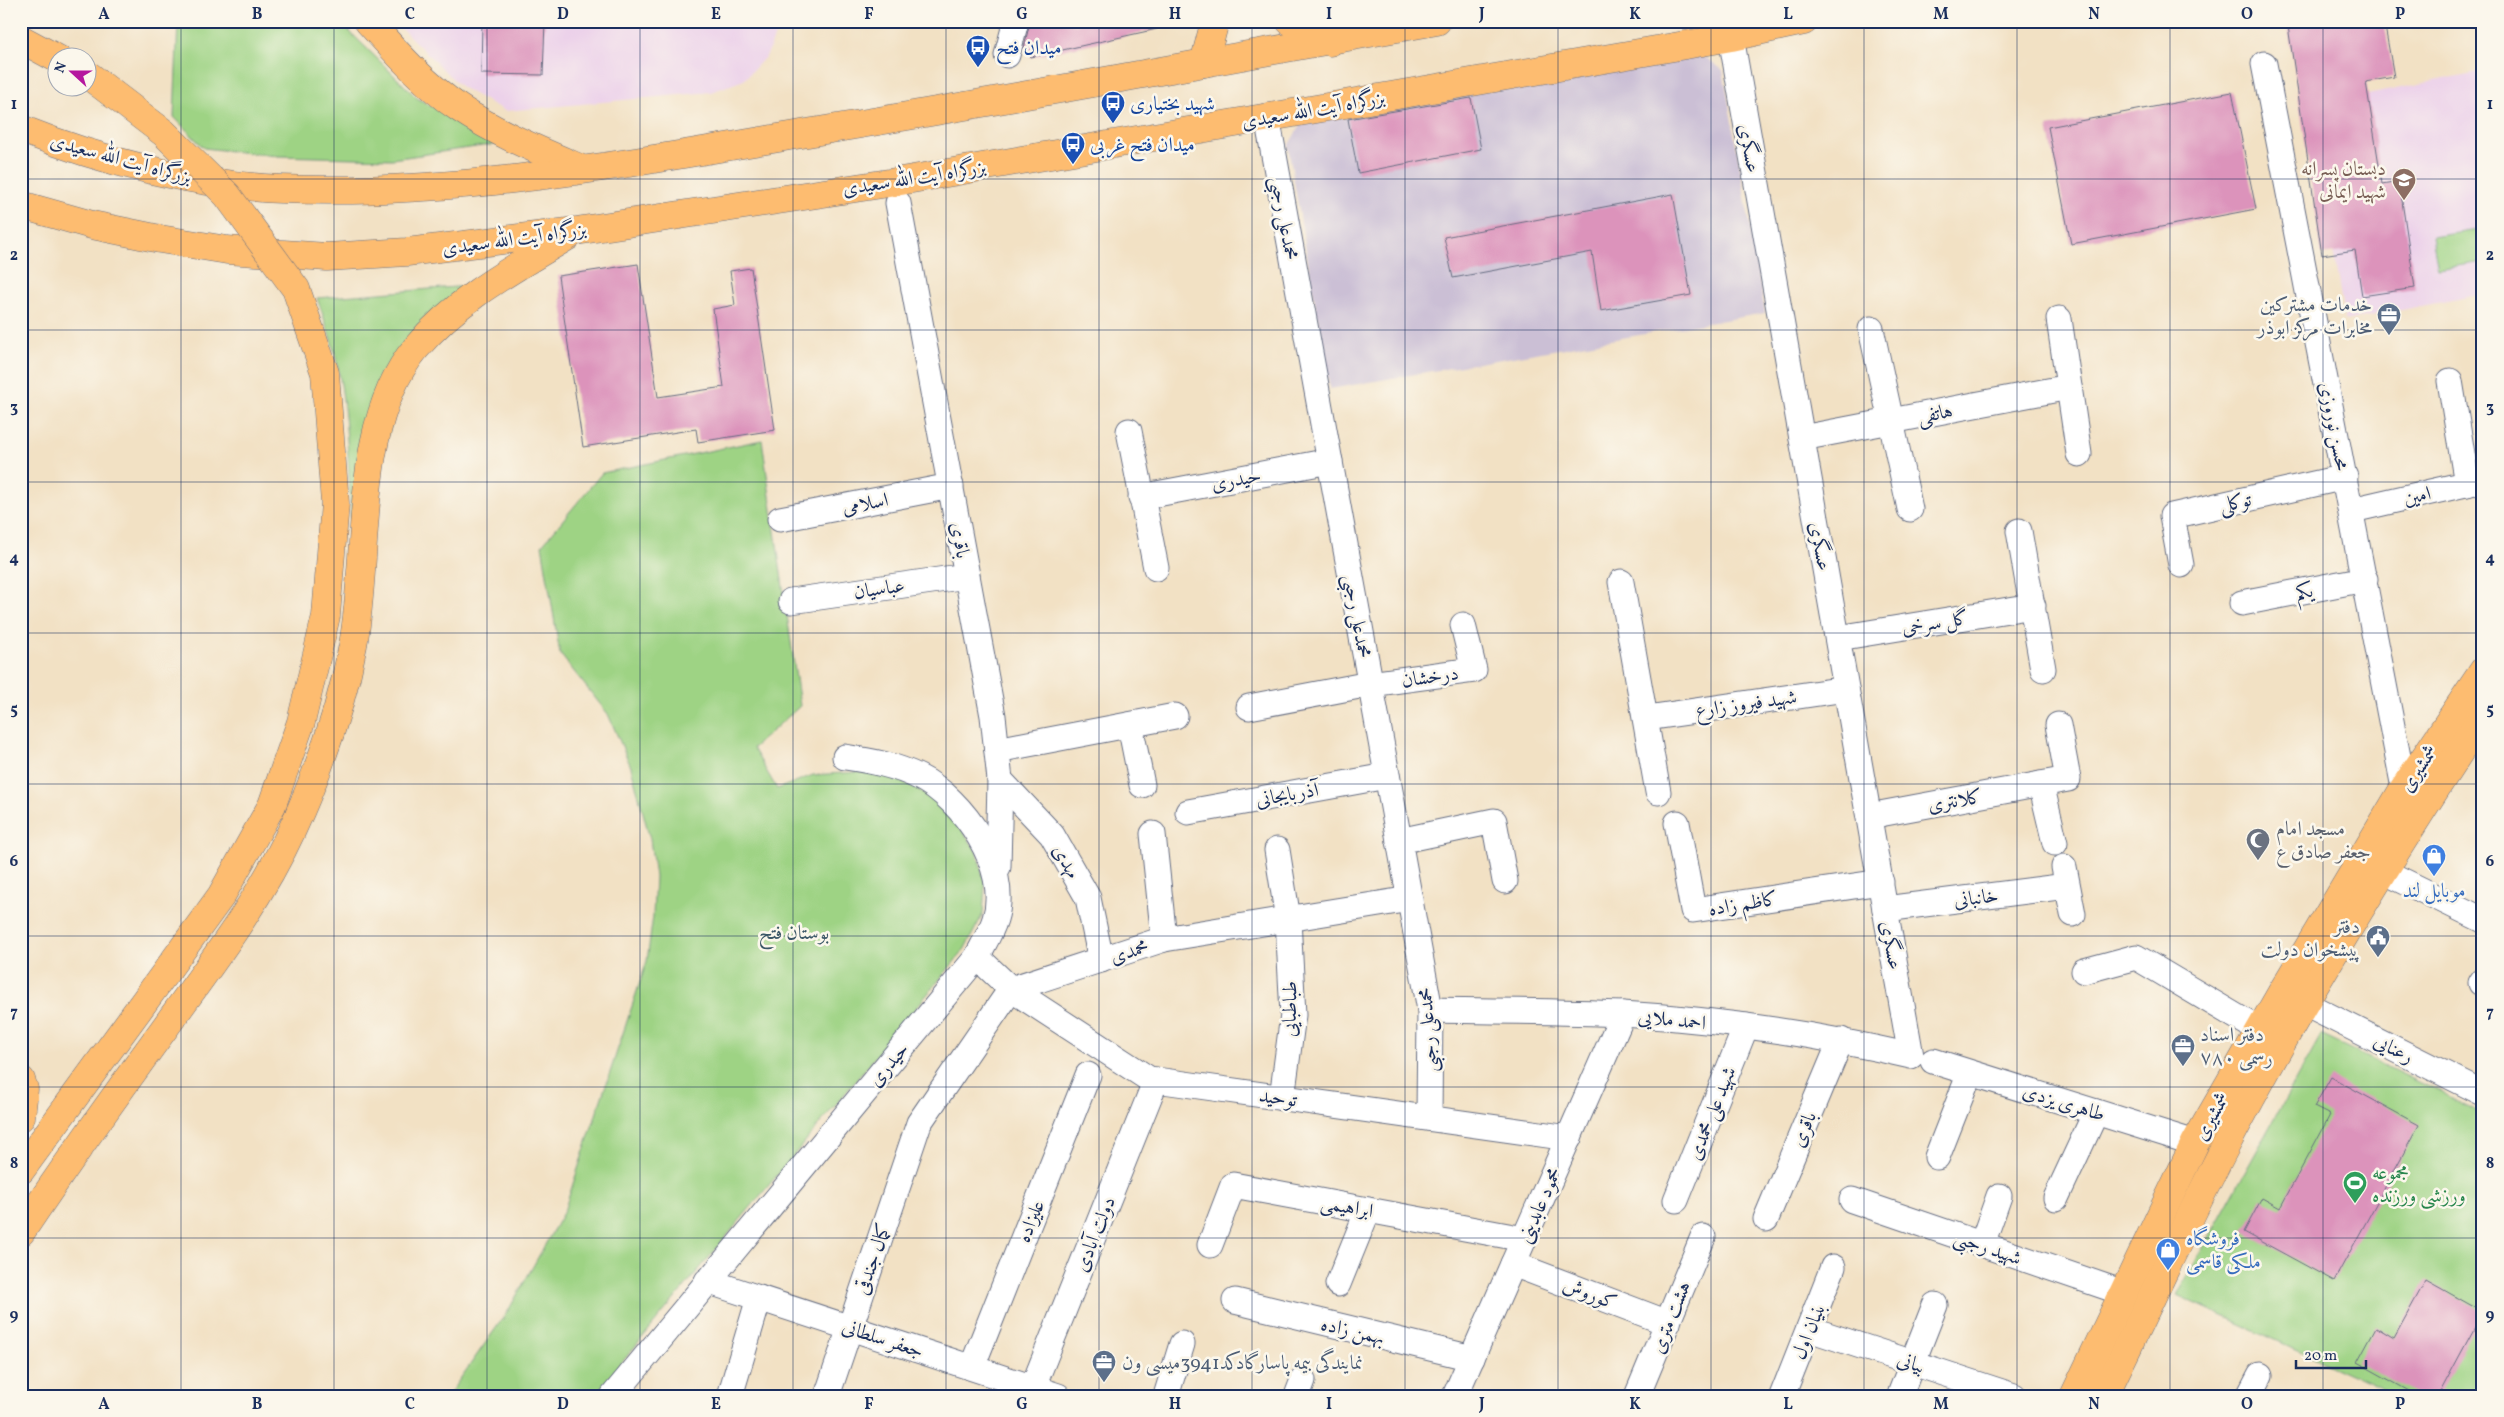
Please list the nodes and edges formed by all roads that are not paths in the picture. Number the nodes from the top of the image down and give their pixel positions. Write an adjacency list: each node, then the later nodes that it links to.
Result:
1 (368, 21): 17 (main road)
2 (1016, 21): 11 (street)
3 (1215, 21): 12 (main road)
4 (1290, 21): 9 (main road)
5 (1804, 21): 7 (main road, بزرگراه آیت الله سعیدی)
6 (1426, 22): 9 (main road, بزرگراه آیت الله سعیدی)
7 (1731, 37): 15 (main road, بزرگراه آیت الله سعیدی); 27 (street, عسگری)
8 (21, 39): 10 (main road)
9 (1330, 42): 12 (main road, بزرگراه آیت الله سعیدی)
10 (48, 54)
11 (1007, 55)
12 (1204, 62): 17 (main road, بزرگراه آیت الله سعیدی)
13 (2264, 64): 30 (street, محسن نوروزی)
14 (98, 83): 109 (main road, bridge)
15 (1267, 117): 20 (main road, بزرگراه آیت الله سعیدی); 29 (street, محمدعلی رجبی)
16 (21, 129): 17 (main road, بزرگراه آیت الله سعیدی)
17 (586, 170)
18 (898, 203): 32 (street, باقری)
19 (21, 205): 20 (main road, بزرگراه آیت الله سعیدی)
20 (576, 231): 116 (main road)
21 (2059, 318): 24 (street)
22 (1871, 328): 25 (street)
23 (2450, 381): 31 (street)
24 (2069, 387): 25 (street, هاتفی); 28 (street)
25 (1890, 421): 27 (street, هاتفی); 34 (street)
26 (1129, 431): 33 (street)
27 (1802, 438): 47 (street, عسگری)
28 (2079, 454)
29 (1330, 461): 33 (street, حیدری); 50 (street, محمدعلی رجبی)
30 (2345, 477): 35 (street, محسن نوروزی); 38 (street, توکلی)
31 (2475, 482): 35 (street, امین)
32 (951, 486): 36 (street, اسلامی); 40 (street, باقری)
33 (1142, 497): 39 (street)
34 (1910, 509)
35 (2352, 510): 41 (street, محسن نوروزی)
36 (780, 519)
37 (2019, 531): 45 (street)
38 (2181, 565)
39 (1156, 568)
40 (967, 576): 43 (street, عباسیان); 58 (street, باقری)
41 (2365, 579): 44 (street, یکم); 65 (street, محسن نوروزی)
42 (1622, 582): 55 (street)
43 (791, 601)
44 (2242, 603)
45 (2033, 606): 47 (street, گل سرخی); 48 (street)
46 (1463, 625): 50 (street, درخشان)
47 (1838, 638): 51 (street, عسگری)
48 (2043, 669)
49 (2483, 671): 65 (main road, شمشیری)
50 (1370, 684): 52 (street); 60 (street, محمدعلی رجبی)
51 (1846, 689): 55 (street, شهید فیروز زارع); 67 (street, عسگری)
52 (1249, 707)
53 (1175, 716): 57 (street)
54 (2483, 716): 65 (main road, شمشیری)
55 (1646, 718): 64 (street)
56 (2058, 724): 62 (street, کلانتری)
57 (1130, 725): 58 (street); 63 (street)
58 (997, 750): 61 (street, باقری)
59 (845, 757): 75 (street, حیدری)
60 (1387, 776): 66 (street, آذربایجانی); 70 (street, محمدعلی رجبی)
61 (1000, 780): 75 (street, باقری); 85 (street, مهدی)
62 (2042, 784): 67 (street, کلانتری); 71 (street)
63 (1142, 785)
64 (1658, 792)
65 (2415, 795): 73 (main road, شمشیری); 74 (main road, شمشیری)
66 (1188, 812)
67 (1869, 816): 77 (street, عسگری)
68 (1677, 823): 77 (street, کاظم زاده)
69 (1153, 834): 83 (street)
70 (1399, 841): 76 (street); 78 (street, محمدعلی رجبی)
71 (2055, 843)
72 (1277, 850): 81 (street, طباطبایی)
73 (2361, 859): 74 (main road); 88 (main road, شمشیری)
74 (2384, 872): 82 (street); 88 (main road, شمشیری)
75 (998, 879): 84 (street, حیدری)
76 (1505, 881)
77 (1881, 882): 79 (street, عسگری)
78 (1410, 899): 81 (street, محمدی); 89 (street, محمدعلی رجبی)
79 (1885, 909): 80 (street, خانبانی); 95 (street, عسگری)
80 (2073, 914)
81 (1288, 919): 83 (street, محمدی); 101 (street, طباطبایی)
82 (2483, 920)
83 (1164, 939): 85 (street, محمدی)
84 (977, 957): 87 (street, توحید); 123 (street, حیدری)
85 (1102, 960): 87 (street, محمدی)
86 (2084, 971): 92 (street)
87 (1011, 989): 99 (street, توحید); 131 (street, کمال جندقی)
88 (2294, 997): 92 (main road, شمشیری); 94 (main road, شمشیری); 100 (street, رعنایی)
89 (1430, 1010): 90 (street, احمد ملایی); 104 (street, محمدعلی رجبی)
90 (1624, 1014): 91 (street, احمد ملایی); 105 (street, محمود عابدینی)
91 (1746, 1026): 93 (street, احمد ملایی); 112 (street, شهید علی محمدی)
92 (2259, 1030): 94 (main road); 106 (main road, شمشیری)
93 (1840, 1040): 95 (street, احمد ملایی); 115 (street, باقری)
94 (2283, 1044): 107 (main road, شمشیری)
95 (1922, 1059): 96 (street, طاهری یزدی)
96 (1970, 1073): 102 (street, طاهری یزدی); 108 (street)
97 (1088, 1074): 136 (street, علیزاده)
98 (21, 1080): 103 (main road)
99 (1156, 1080): 101 (street, توحید); 138 (street, دولت آبادی)
100 (2483, 1093)
101 (1282, 1098): 104 (street, توحید)
102 (2096, 1112): 106 (street, طاهری یزدی); 111 (street)
103 (21, 1117)
104 (1430, 1118): 105 (street, توحید)
105 (1569, 1138): 118 (street, محمود عابدینی)
106 (2195, 1143): 107 (main road); 125 (main road, شمشیری)
107 (2222, 1153): 128 (main road, شمشیری)
108 (1937, 1157)
109 (21, 1170)
110 (1999, 1196): 119 (street)
111 (2056, 1198)
112 (1676, 1200)
113 (1852, 1200): 119 (street, شهید رجبی)
114 (1368, 1210): 118 (street, ابراهیمی); 120 (street, ابراهیمی); 124 (street)
115 (1766, 1219)
116 (21, 1232)
117 (1703, 1238): 130 (street, هشت متری)
118 (1524, 1239): 121 (street, محمود عابدینی)
119 (1982, 1244): 125 (street, شهید رجبی)
120 (1210, 1245)
121 (1513, 1264): 130 (street, کوروش); 134 (street, محمود عابدینی)
122 (1834, 1267): 132 (street, بنیان اول)
123 (707, 1281): 126 (street, جعفر سلطانی); 139 (street, حیدری)
124 (1338, 1284)
125 (2124, 1293): 128 (main road); 147 (main road, شمشیری)
126 (759, 1298): 131 (street, جعفر سلطانی); 140 (street)
127 (1235, 1301): 134 (street, بهمن زاده)
128 (2150, 1303): 148 (main road, شمشیری)
129 (1935, 1305): 135 (street)
130 (1668, 1323): 144 (street, هشت متری)
131 (849, 1326): 136 (street, جعفر سلطانی); 141 (street, کمال جندقی)
132 (1809, 1329): 135 (street, بیانی); 145 (street, بنیان اول)
133 (1182, 1344): 142 (street)
134 (1472, 1358): 143 (street, محمود عابدینی)
135 (1912, 1362): 137 (street); 146 (street, بیانی)
136 (972, 1367): 138 (street, جعفر سلطانی)
137 (1902, 1392)
138 (1046, 1393)
139 (613, 1396)
140 (730, 1396)
141 (827, 1396)
142 (1166, 1396)
143 (1455, 1396)
144 (1637, 1396)
145 (1782, 1396)
146 (2014, 1396)
147 (2074, 1396)
148 (2104, 1396)

